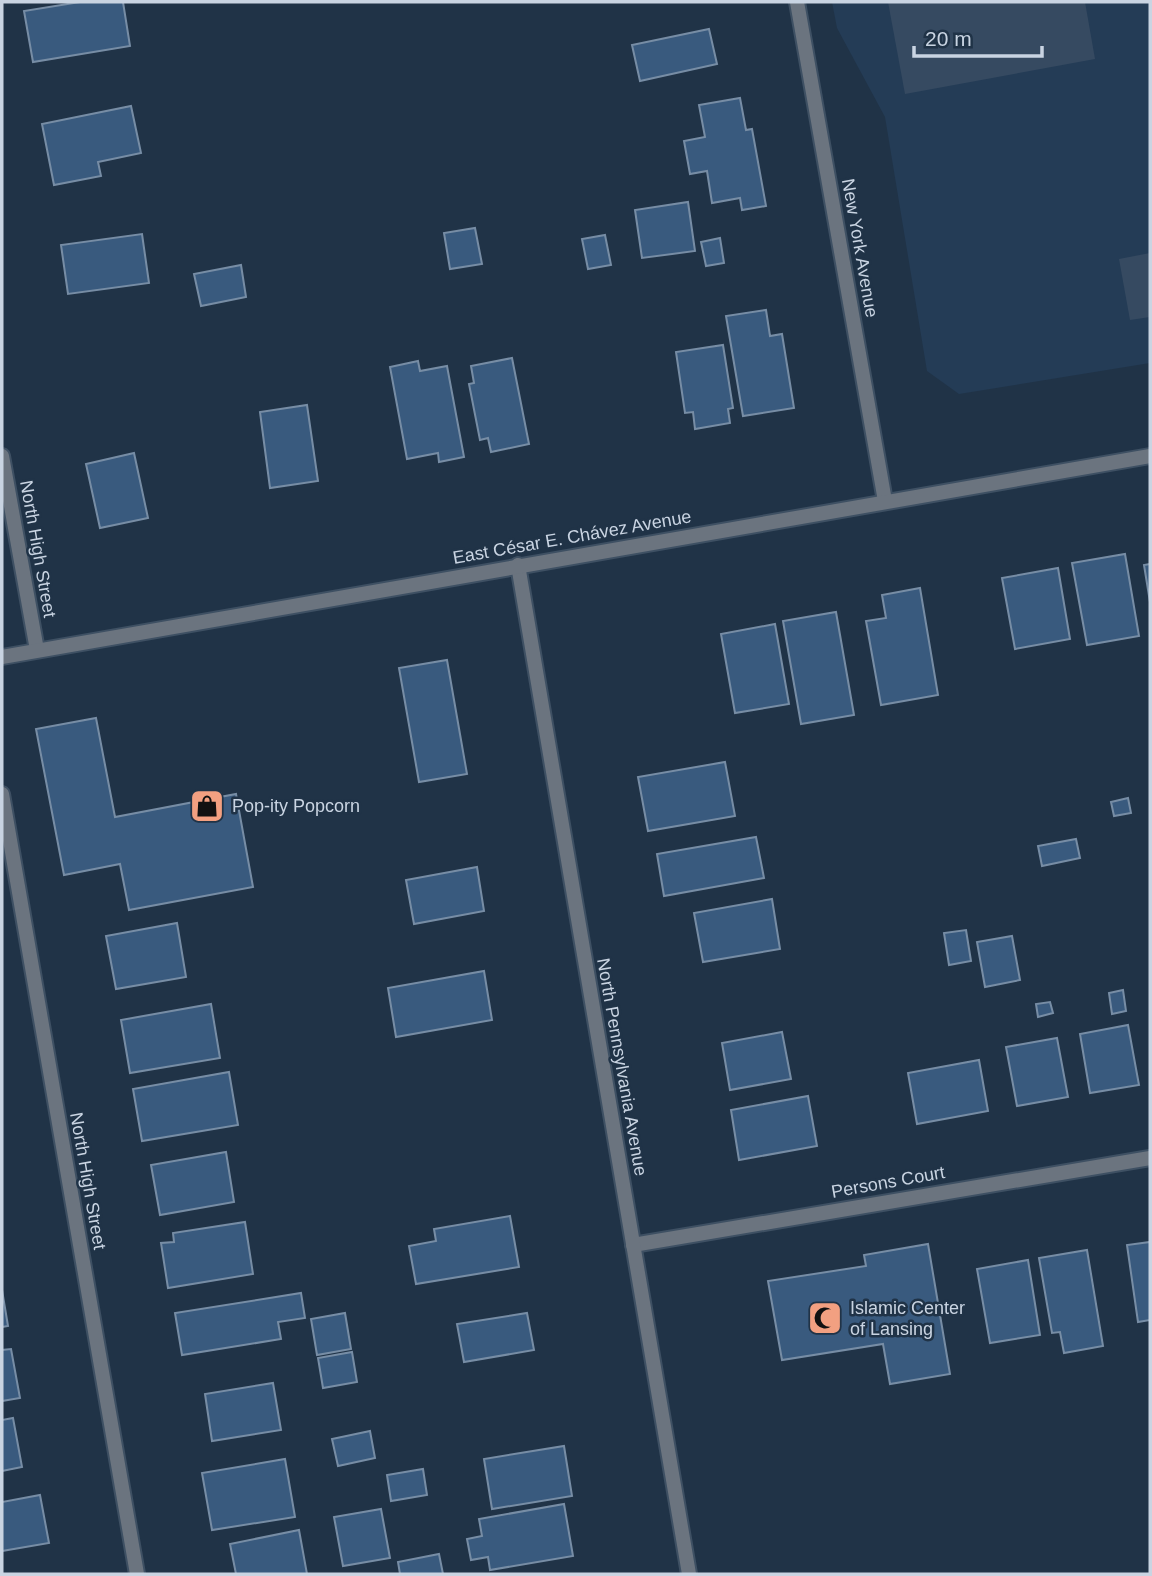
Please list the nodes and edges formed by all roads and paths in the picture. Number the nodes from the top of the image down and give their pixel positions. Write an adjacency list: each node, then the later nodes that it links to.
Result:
1 (797, 2): 4 (street, New York Avenue)
2 (2, 456): 6 (street, North High Street)
3 (1150, 456): 4 (street, East César E. Chávez Avenue)
4 (885, 501): 5 (street, East César E. Chávez Avenue)
5 (518, 565): 6 (street, East César E. Chávez Avenue); 10 (street, North Pennsylvania Avenue)
6 (37, 650): 7 (street, East César E. Chávez Avenue)
7 (2, 657)
8 (2, 794): 11 (street, North High Street)
9 (1150, 1158): 10 (street, Persons Court)
10 (633, 1245): 12 (street, North Pennsylvania Avenue)
11 (137, 1574)
12 (689, 1574)

